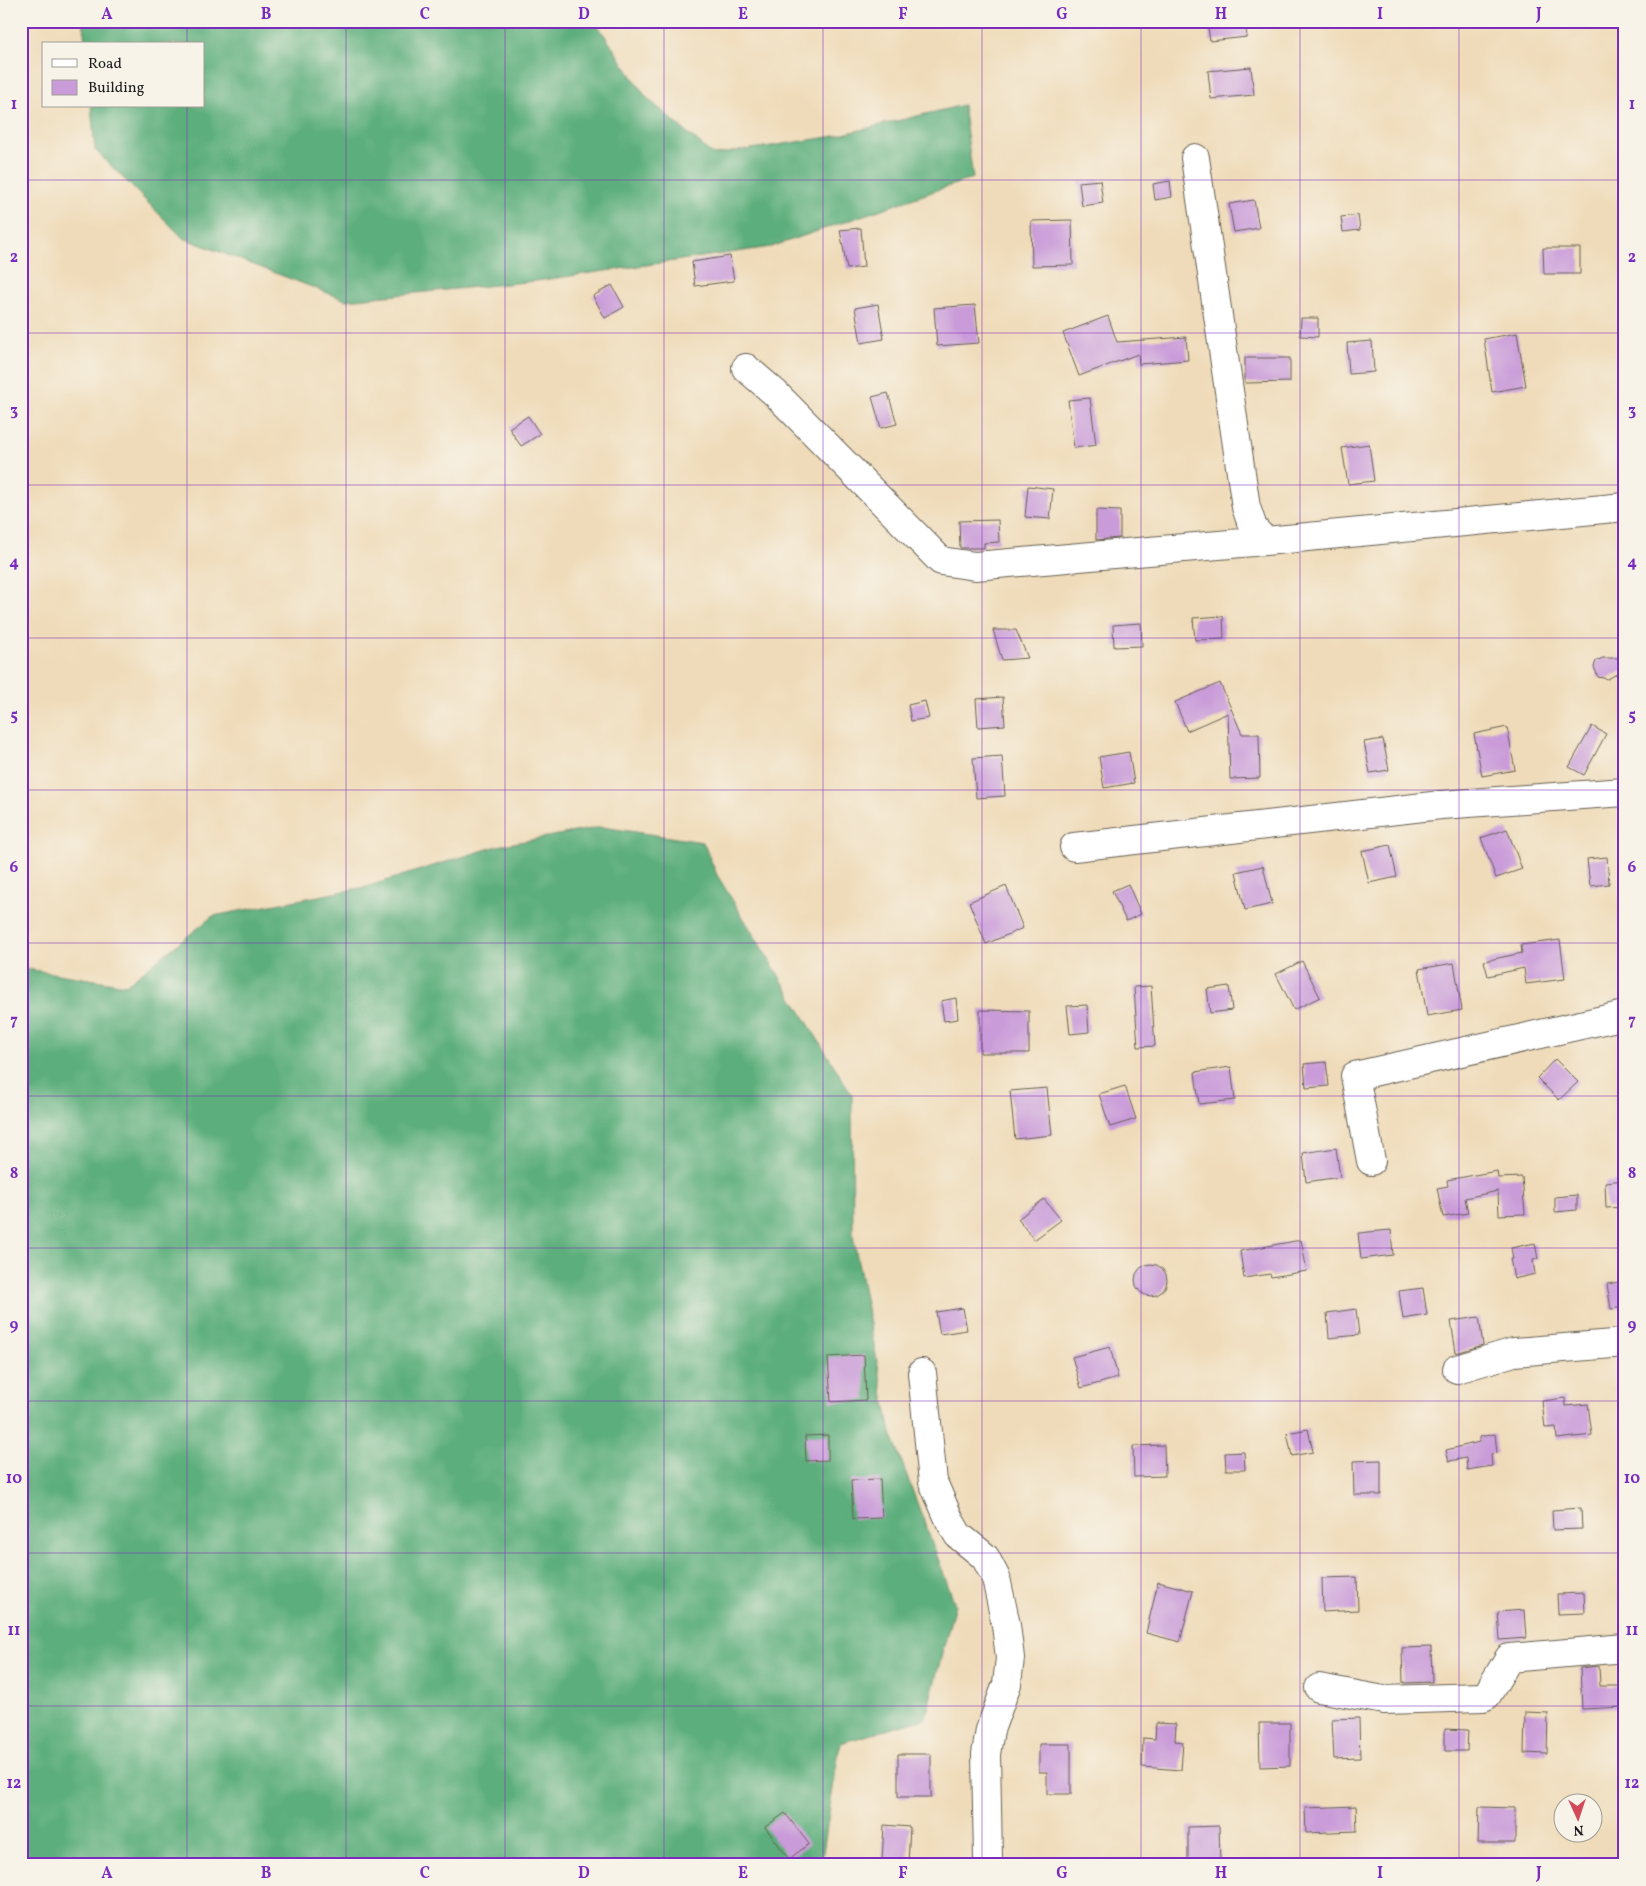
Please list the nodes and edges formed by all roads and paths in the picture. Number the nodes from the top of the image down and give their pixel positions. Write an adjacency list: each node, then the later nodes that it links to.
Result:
1 (1195, 158): 4 (street)
2 (746, 368): 4 (street)
3 (1625, 507): 4 (street)
4 (1265, 541)
5 (1625, 792): 6 (street)
6 (1074, 847)
7 (1625, 1015): 8 (street)
8 (1371, 1161)
9 (1625, 1343): 10 (street)
10 (1457, 1369)
11 (922, 1373): 14 (street)
12 (1625, 1648): 13 (street)
13 (1319, 1688)
14 (990, 1865)

